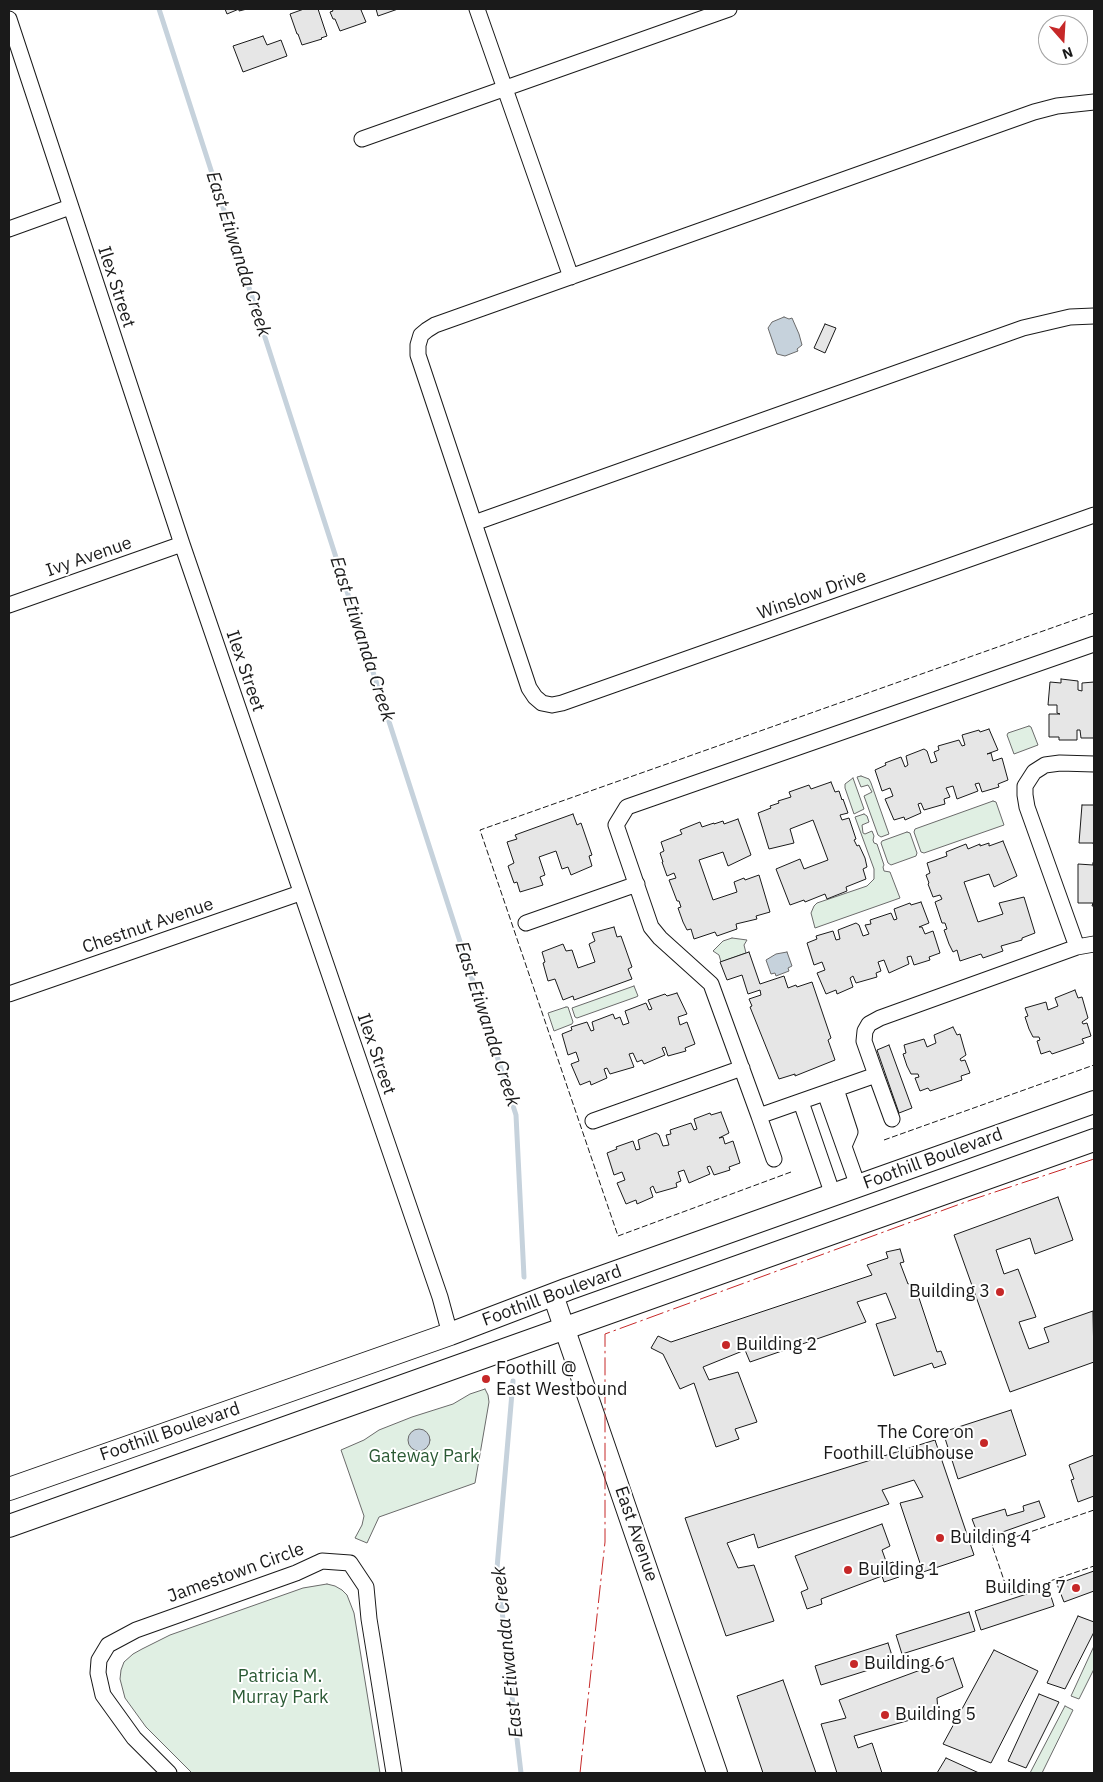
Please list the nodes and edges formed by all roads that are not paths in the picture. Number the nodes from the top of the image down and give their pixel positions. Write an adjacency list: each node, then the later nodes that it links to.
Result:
1 (476, 9): 4 (street)
2 (729, 9): 4 (street)
3 (9, 18): 7 (street, Ilex Street)
4 (505, 88): 6 (street); 9 (street)
5 (1094, 102): 9 (street)
6 (362, 139)
7 (70, 207): 8 (street); 13 (street, Ilex Street)
8 (9, 229)
9 (571, 277): 12 (street)
10 (1094, 316): 12 (street)
11 (1094, 514): 12 (street, Winslow Drive)
12 (474, 523)
13 (182, 544): 14 (street, Ivy Avenue); 18 (street, Ilex Street)
14 (9, 606)
15 (1094, 644): 17 (street)
16 (1094, 764): 21 (street)
17 (637, 884): 19 (street); 23 (street)
18 (300, 893): 22 (street, Chestnut Avenue); 37 (street, Ilex Street)
19 (526, 923)
20 (1094, 944): 21 (street)
21 (1077, 947): 24 (street)
22 (9, 994)
23 (742, 1068): 28 (street); 30 (street)
24 (876, 1075): 25 (street); 29 (street)
25 (830, 1091): 26 (street); 33 (street)
26 (801, 1102): 28 (street); 34 (street)
27 (1094, 1102): 33 (main road, Foothill Boulevard)
28 (759, 1116): 32 (street)
29 (892, 1119)
30 (593, 1121)
31 (1094, 1140): 36 (main road, Foothill Boulevard)
32 (774, 1159)
33 (858, 1186): 34 (main road, Foothill Boulevard)
34 (833, 1195): 35 (main road, Foothill Boulevard)
35 (554, 1295): 36 (main road, East Avenue); 37 (main road, Foothill Boulevard)
36 (566, 1328): 39 (main road, Foothill Boulevard); 42 (main road, East Avenue)
37 (450, 1334): 38 (main road, Foothill Boulevard)
38 (9, 1489)
39 (9, 1526)
40 (169, 1773): 41 (street, Jamestown Circle)
41 (394, 1773)
42 (718, 1773)

